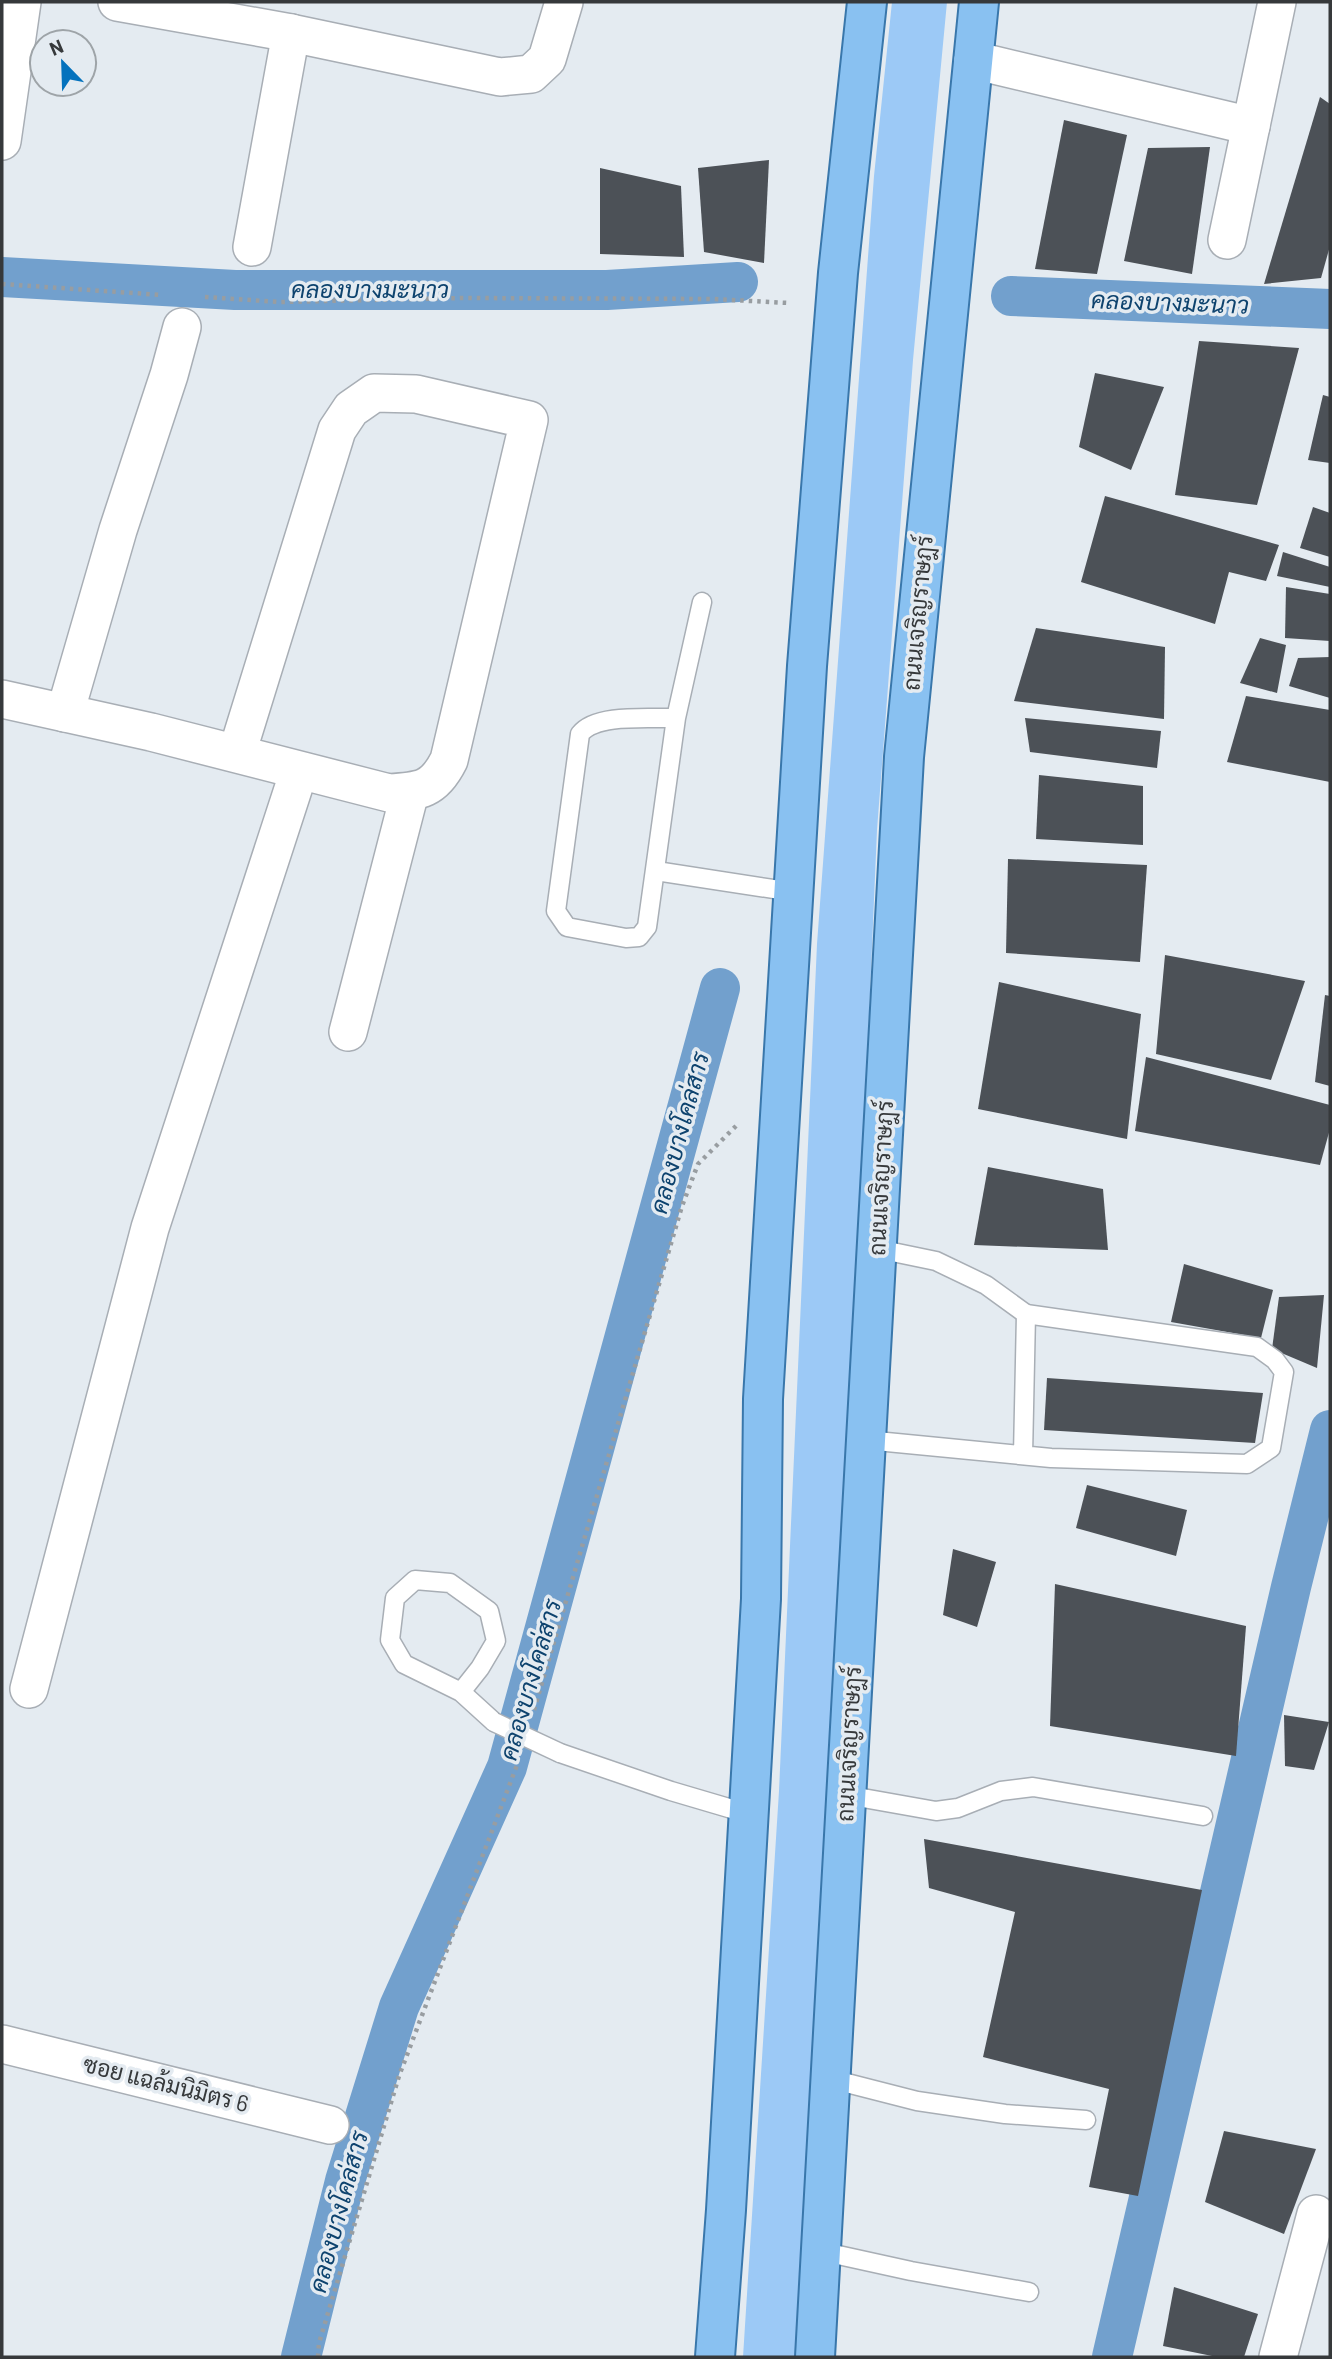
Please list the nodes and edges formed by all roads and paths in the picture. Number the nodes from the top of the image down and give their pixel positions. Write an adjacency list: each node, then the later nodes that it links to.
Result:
1 (22, 2): 10 (street)
2 (117, 2): 7 (street)
3 (564, 2): 7 (street)
4 (867, 2): 24 (main road)
5 (979, 2): 8 (main road, ถนนเจริญราษฎร์)
6 (1277, 2): 9 (street)
7 (291, 33): 12 (street)
8 (973, 60): 9 (street); 26 (main road, ถนนเจริญราษฎร์)
9 (1251, 126): 11 (street)
10 (2, 141)
11 (1227, 240)
12 (252, 247)
13 (2, 284): 15 (path)
14 (789, 303): 15 (path)
15 (184, 307): 18 (street)
16 (702, 602): 19 (lane)
17 (2, 699): 18 (street)
18 (65, 713): 20 (street)
19 (676, 719): 23 (lane); 23 (lane)
20 (237, 752): 21 (street); 22 (street)
21 (299, 771): 22 (street); 30 (street)
22 (410, 792): 25 (street)
23 (656, 871): 24 (lane)
24 (793, 892): 33 (main road)
25 (348, 1032)
26 (878, 1250): 27 (lane); 28 (main road, ถนนเจริญราษฎร์)
27 (1026, 1314): 29 (lane); 29 (lane)
28 (866, 1440): 29 (lane); 32 (main road, ถนนเจริญราษฎร์)
29 (1023, 1455)
30 (29, 1689)
31 (461, 1692): 31 (lane); 33 (lane, bridge)
32 (846, 1795): 34 (lane); 36 (main road, ถนนเจริญราษฎร์)
33 (748, 1814): 42 (main road)
34 (1203, 1816)
35 (2, 2044): 38 (street, ซอย แฉล้มนิมิตร 6)
36 (831, 2078): 37 (lane); 40 (main road, ถนนเจริญราษฎร์)
37 (1086, 2120)
38 (330, 2125)
39 (1316, 2214): 44 (street)
40 (820, 2251): 41 (lane); 43 (main road, ถนนเจริญราษฎร์)
41 (1029, 2292)
42 (715, 2357)
43 (815, 2357)
44 (1278, 2357)

